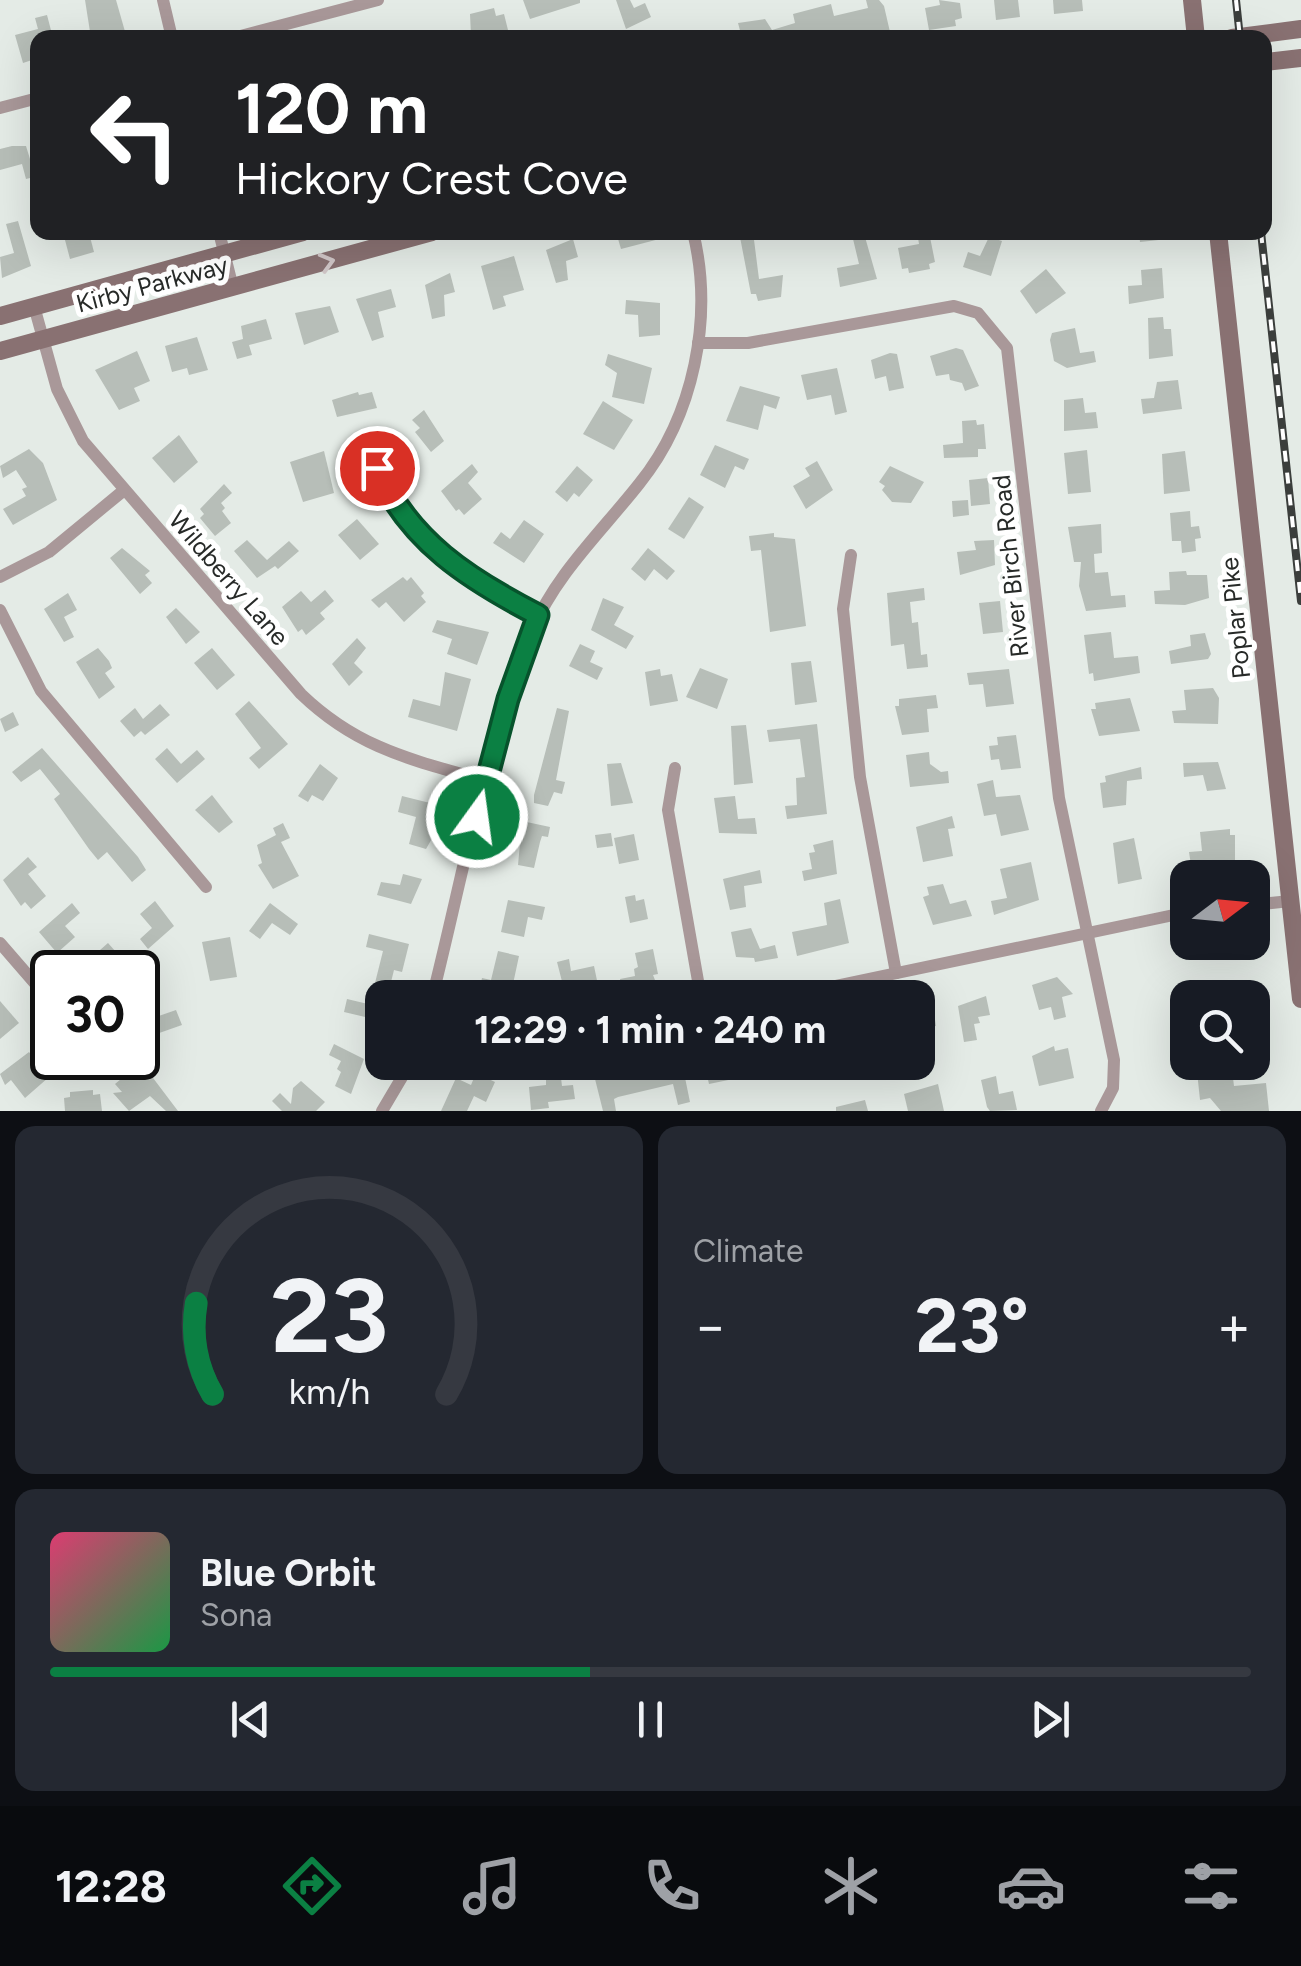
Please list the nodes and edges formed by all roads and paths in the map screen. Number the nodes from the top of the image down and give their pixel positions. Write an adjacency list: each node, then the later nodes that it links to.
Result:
1 (163, 0): 4 (street)
2 (378, 0): 5 (street)
3 (1192, 0): 6 (main road)
4 (170, 30)
5 (264, 30)
6 (1195, 30)
7 (1301, 30): 8 (main road)
8 (1272, 33)
9 (1301, 58): 10 (main road)
10 (1272, 61)
11 (30, 100): 12 (street)
12 (0, 108)
13 (221, 240): 18 (street)
14 (274, 240): 18 (main road, Kirby Parkway)
15 (404, 240): 19 (main road, Kirby Parkway, one-way to 15)
16 (694, 240): 23 (street)
17 (1219, 240): 34 (main road, Poplar Pike)
18 (224, 254): 19 (street); 20 (main road, Kirby Parkway)
19 (233, 288): 22 (main road, Kirby Parkway)
20 (34, 306): 21 (main road, Kirby Parkway); 22 (street, Wildberry Lane)
21 (0, 316)
22 (42, 339): 24 (main road, Kirby Parkway); 26 (street, Wildberry Lane)
23 (698, 342): 30 (street); 37 (street, River Birch Road)
24 (0, 351)
25 (377, 468): 30 (street)
26 (123, 491): 28 (street); 32 (street, Wildberry Lane)
27 (851, 556): 39 (street)
28 (0, 577)
29 (0, 610): 33 (street)
30 (538, 615): 32 (street)
31 (676, 768): 42 (street)
32 (486, 781): 41 (street)
33 (206, 887)
34 (1290, 900): 35 (street); 44 (main road, Poplar Pike)
35 (1270, 903)
36 (1170, 915): 37 (street)
37 (1086, 931): 39 (street); 46 (street, River Birch Road)
38 (0, 942): 40 (street)
39 (896, 974): 43 (street)
40 (30, 977)
41 (436, 980)
42 (698, 980)
43 (866, 980)
44 (1301, 998)
45 (400, 1080): 47 (street)
46 (1104, 1107)
47 (382, 1111)

